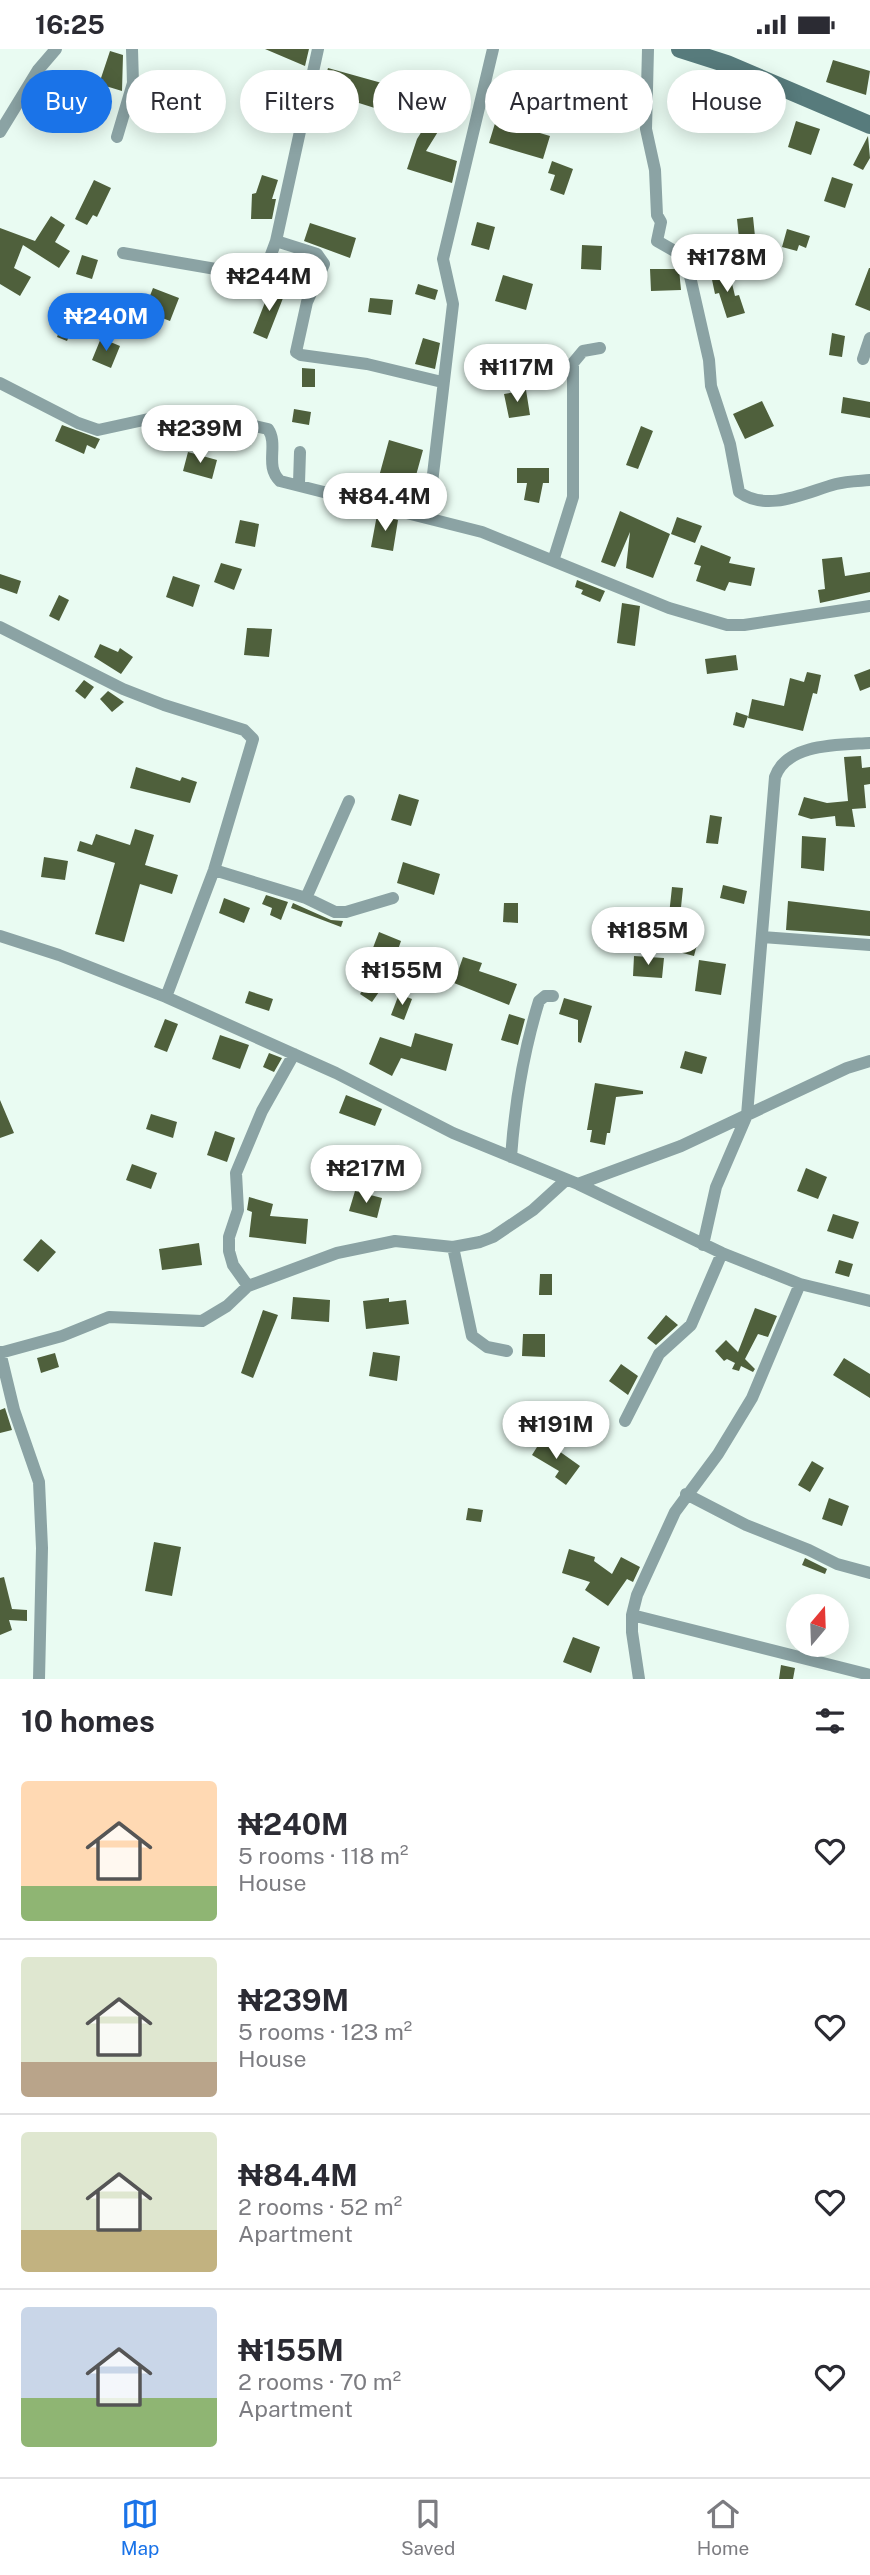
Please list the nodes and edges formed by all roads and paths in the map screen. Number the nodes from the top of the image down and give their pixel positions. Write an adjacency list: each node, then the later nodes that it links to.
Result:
1 (56, 49): 8 (street)
2 (132, 49): 9 (street)
3 (318, 49): 10 (street)
4 (493, 49): 15 (street)
5 (648, 49): 18 (street)
6 (680, 49): 7 (main road)
7 (870, 125)
8 (0, 132)
9 (117, 137)
10 (276, 241): 11 (street); 15 (street)
11 (123, 253)
12 (870, 338): 14 (street)
13 (600, 348): 21 (street)
14 (863, 359)
15 (442, 382): 20 (street)
16 (0, 383): 19 (street)
17 (300, 452): 19 (street)
18 (870, 480)
19 (299, 483): 20 (street)
20 (428, 516): 21 (street)
21 (554, 558): 22 (street)
22 (870, 606)
23 (0, 627): 26 (street)
24 (870, 743): 30 (street)
25 (349, 801): 27 (street)
26 (214, 870): 27 (street); 33 (street)
27 (306, 898): 28 (street)
28 (393, 898)
29 (0, 936): 33 (street)
30 (762, 937): 31 (street); 36 (street)
31 (870, 946)
32 (553, 996): 37 (street)
33 (166, 997): 34 (street)
34 (294, 1054): 37 (street); 45 (street)
35 (870, 1061): 36 (street)
36 (747, 1115): 39 (street); 41 (street)
37 (511, 1157): 38 (street)
38 (549, 1172): 39 (street); 40 (street)
39 (572, 1182): 40 (street); 41 (street)
40 (548, 1197): 42 (street)
41 (703, 1244): 43 (street)
42 (453, 1247): 45 (street); 47 (street)
43 (722, 1253): 44 (street); 49 (street)
44 (800, 1284): 46 (street); 50 (street)
45 (248, 1286): 48 (street)
46 (870, 1301)
47 (507, 1351)
48 (0, 1353): 54 (street)
49 (625, 1421)
50 (686, 1494): 51 (street); 52 (street)
51 (870, 1573)
52 (632, 1615): 53 (street); 55 (street)
53 (870, 1675)
54 (39, 1679)
55 (639, 1679)

